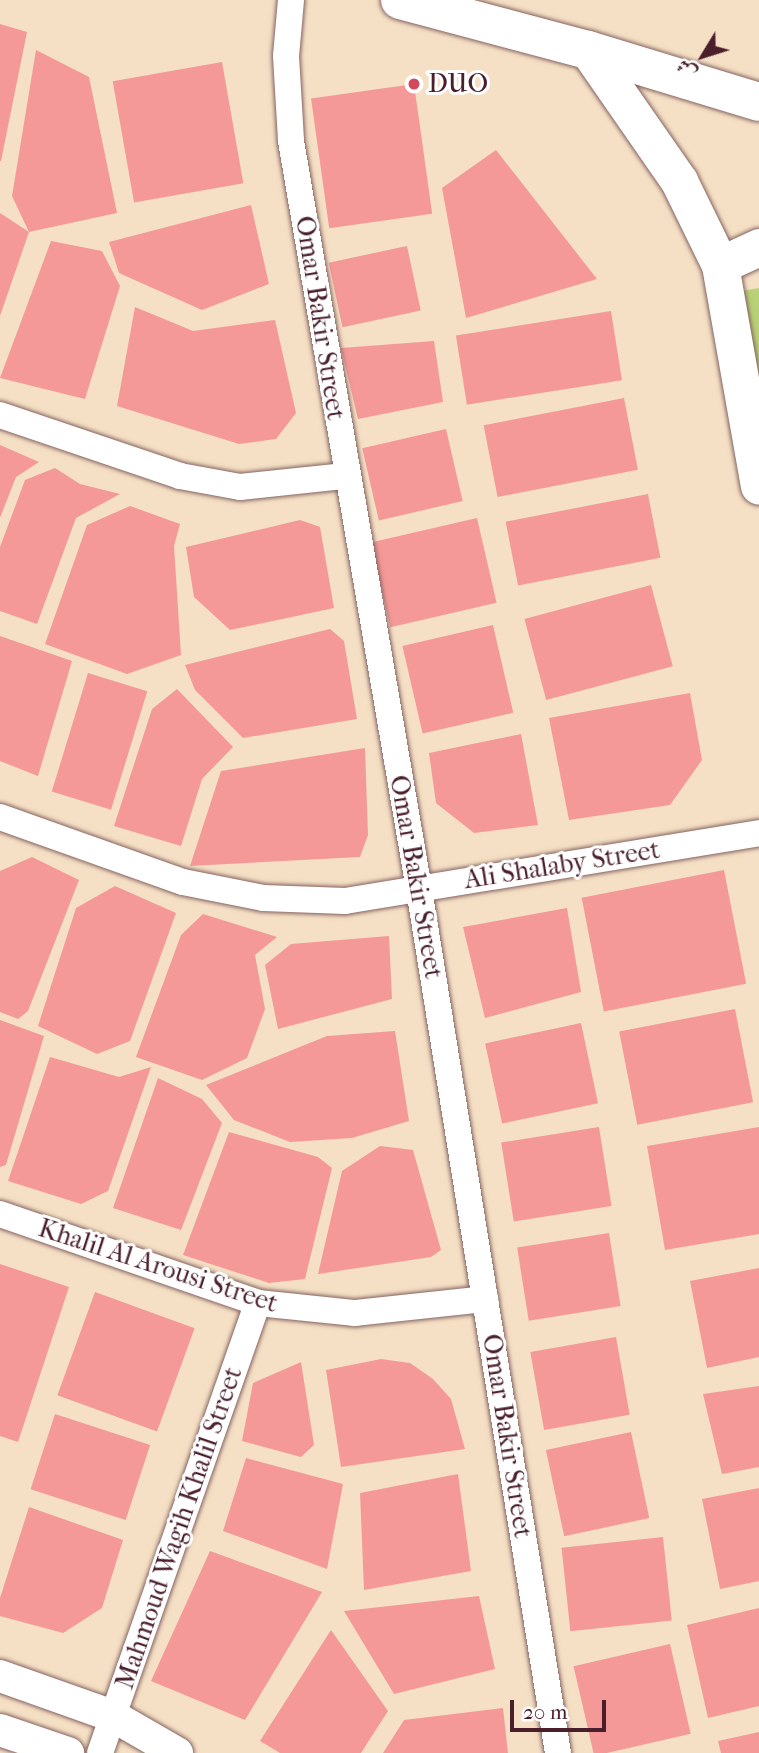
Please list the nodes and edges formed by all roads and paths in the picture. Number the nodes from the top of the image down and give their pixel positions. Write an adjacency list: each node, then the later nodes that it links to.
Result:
1 (291, 0): 8 (street, Omar Bakir Street)
2 (400, 0): 3 (main road)
3 (588, 50): 4 (main road); 6 (main road)
4 (759, 102)
5 (759, 247): 6 (main road)
6 (720, 265): 9 (main road)
7 (0, 415): 8 (street)
8 (345, 476): 12 (street, Omar Bakir Street)
9 (759, 486)
10 (0, 817): 12 (street, Ali Shalaby Street)
11 (759, 833): 12 (street, Ali Shalaby Street)
12 (419, 889): 14 (street, Omar Bakir Street)
13 (0, 1214): 15 (street, Khalil Al Arousi Street)
14 (485, 1299): 15 (street, Khalil Al Arousi Street); 22 (street, Omar Bakir Street)
15 (258, 1303): 17 (street, Mahmoud Wagih Khalil Street)
16 (0, 1676): 17 (street)
17 (113, 1716): 20 (street, Mahmoud Wagih Khalil Street); 21 (street)
18 (0, 1730): 19 (street)
19 (68, 1753)
20 (100, 1753)
21 (177, 1753)
22 (558, 1753)

